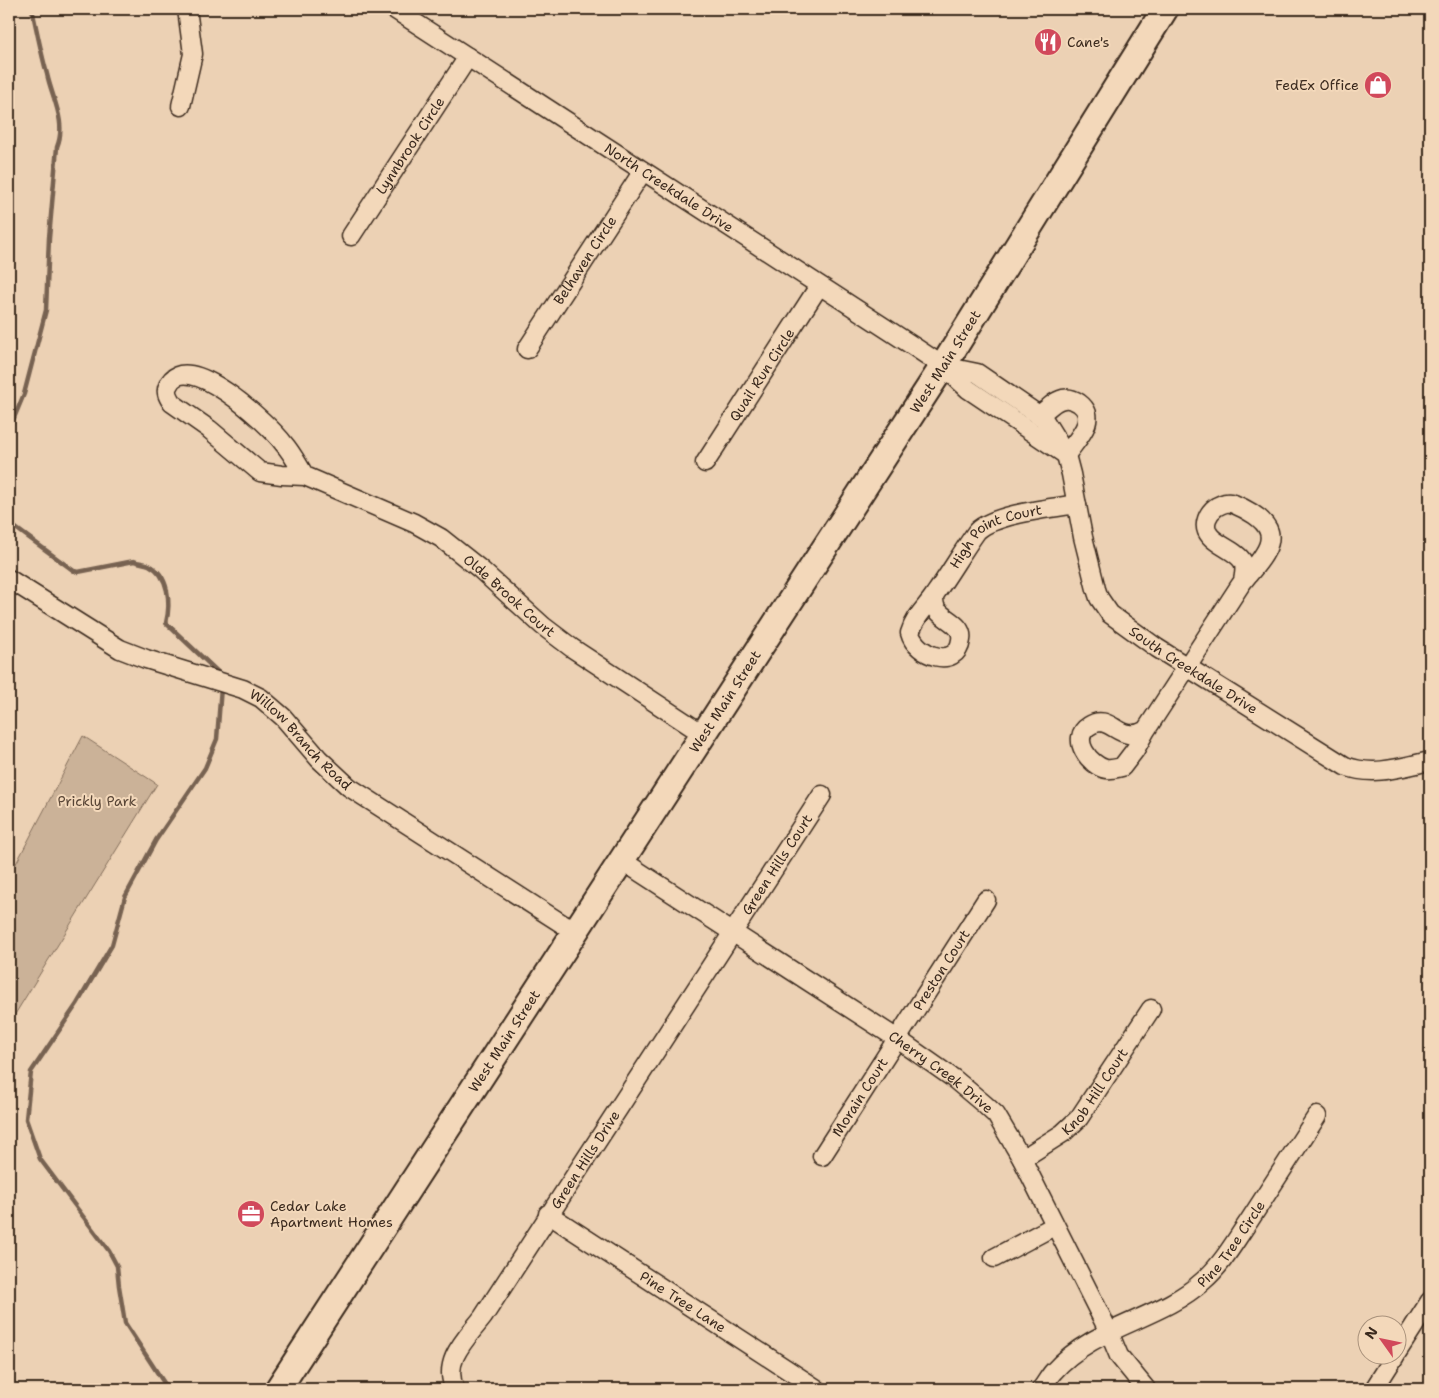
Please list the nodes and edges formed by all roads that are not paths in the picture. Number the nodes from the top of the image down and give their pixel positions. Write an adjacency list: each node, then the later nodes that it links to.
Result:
1 (187, 9): 5 (street)
2 (394, 9): 4 (street, North Creekdale Drive)
3 (1165, 9): 10 (main road, West Main Street)
4 (468, 57): 6 (street, North Creekdale Drive); 7 (street, Lynnbrook Circle)
5 (181, 106)
6 (642, 171): 8 (street, North Creekdale Drive); 9 (street, Belhaven Circle)
7 (351, 236)
8 (819, 286): 10 (street, North Creekdale Drive); 13 (street, Quail Run Circle)
9 (527, 349)
10 (943, 366): 11 (street, South Creekdale Drive); 12 (street); 21 (main road, West Main Street)
11 (1038, 415): 12 (street, South Creekdale Drive); 12 (street)
12 (1066, 455): 15 (street, South Creekdale Drive)
13 (705, 463)
14 (306, 476): 14 (street, Olde Brook Court); 21 (street, Olde Brook Court)
15 (1077, 504): 18 (street, High Point Court); 19 (street, South Creekdale Drive)
16 (9, 579): 26 (street, Willow Branch Road)
17 (1243, 581): 19 (street)
18 (934, 596)
19 (1187, 666): 20 (street); 22 (street, South Creekdale Drive)
20 (1146, 730)
21 (703, 734): 24 (main road, West Main Street)
22 (1430, 761)
23 (822, 796): 27 (street, Green Hills Court)
24 (621, 860): 26 (main road, West Main Street); 27 (street, Cherry Creek Drive)
25 (986, 900): 29 (street, Preston Court)
26 (575, 932): 40 (main road, West Main Street)
27 (733, 933): 29 (street, Cherry Creek Drive); 33 (street, Green Hills Drive)
28 (1151, 1009): 32 (street, Knob Hill Court)
29 (896, 1038): 31 (street, Morain Court); 32 (street, Cherry Creek Drive)
30 (1317, 1116): 37 (street, Pine Tree Circle)
31 (822, 1156)
32 (1022, 1159): 34 (street, Cherry Creek Drive)
33 (548, 1214): 41 (street, Green Hills Drive); 42 (street, Pine Tree Lane)
34 (1054, 1226): 35 (street); 37 (street, Cherry Creek Drive)
35 (994, 1258)
36 (1430, 1301): 38 (street)
37 (1109, 1332): 43 (street); 44 (street, Cherry Creek Drive)
38 (1406, 1339)
39 (1389, 1366): 45 (street)
40 (278, 1389)
41 (455, 1389)
42 (818, 1389)
43 (1041, 1389)
44 (1146, 1389)
45 (1374, 1389)

